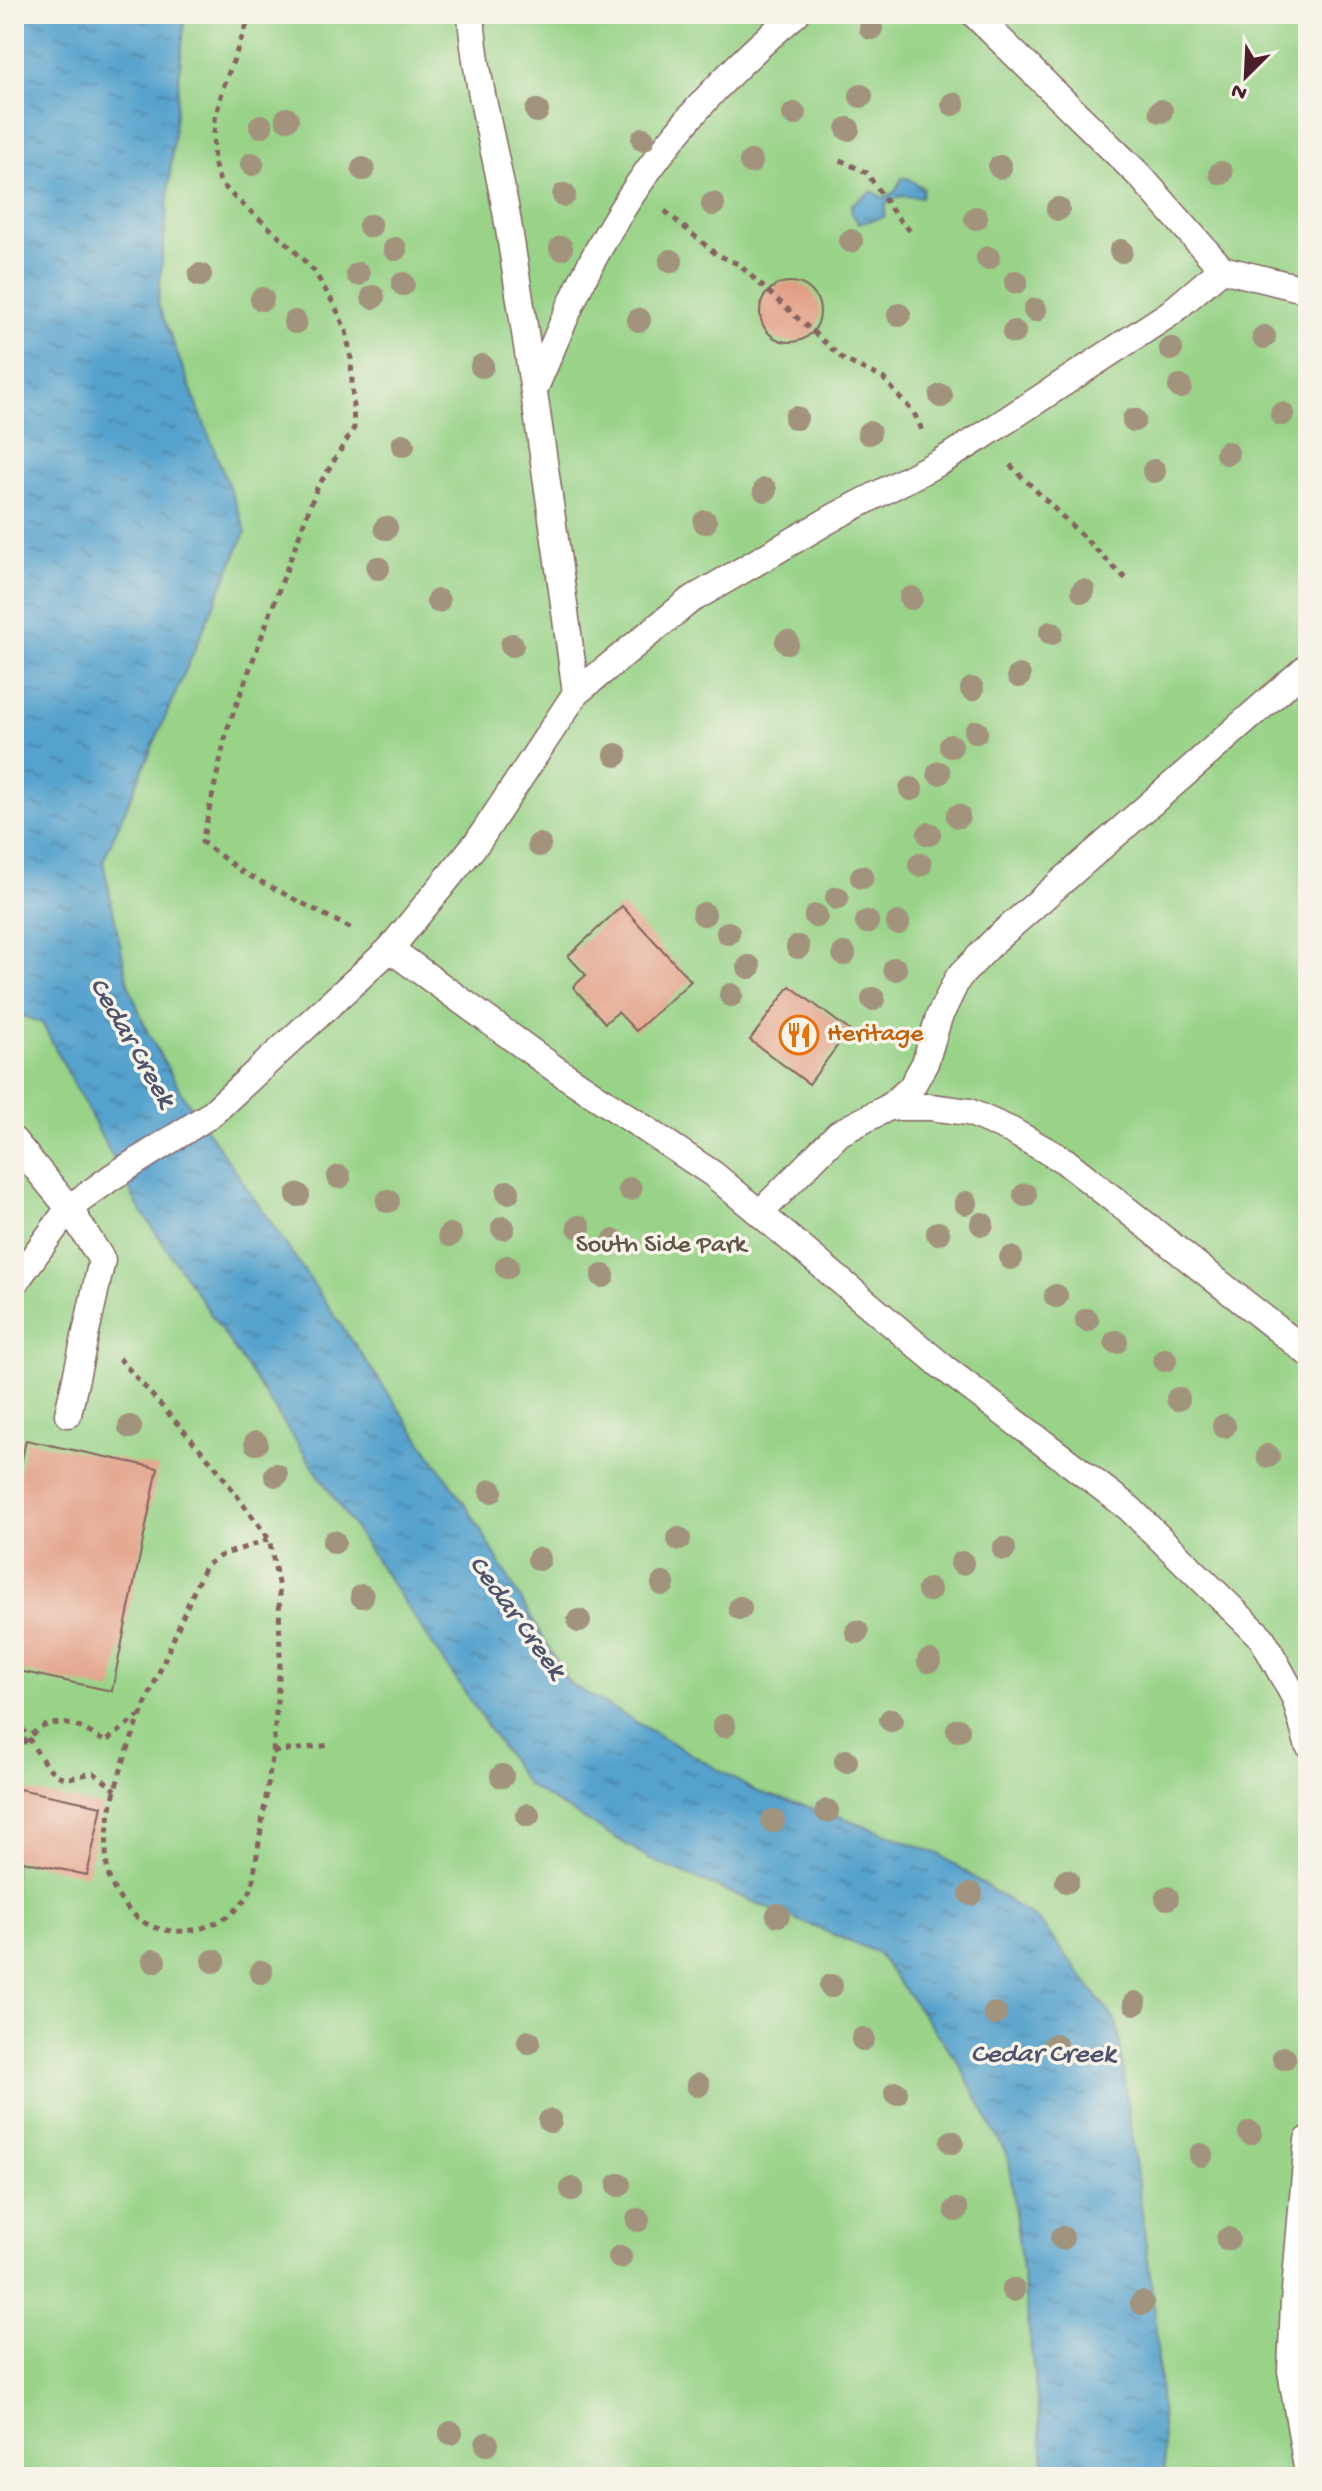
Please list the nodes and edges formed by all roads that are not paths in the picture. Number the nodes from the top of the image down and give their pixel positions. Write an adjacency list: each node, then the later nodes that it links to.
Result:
1 (471, 14): 6 (lane)
2 (796, 14): 6 (lane)
3 (974, 14): 4 (lane)
4 (1222, 269): 5 (lane); 8 (lane)
5 (1308, 290)
6 (534, 390): 8 (lane)
7 (1308, 666): 10 (lane)
8 (576, 693): 9 (lane)
9 (390, 949): 12 (lane); 13 (lane)
10 (889, 1107): 13 (lane); 15 (lane)
11 (14, 1141): 12 (lane)
12 (69, 1208): 14 (lane); 16 (lane)
13 (760, 1213): 17 (lane)
14 (14, 1284)
15 (1308, 1353)
16 (68, 1414)
17 (1308, 1744)
18 (1308, 2140): 19 (lane)
19 (1308, 2474)

